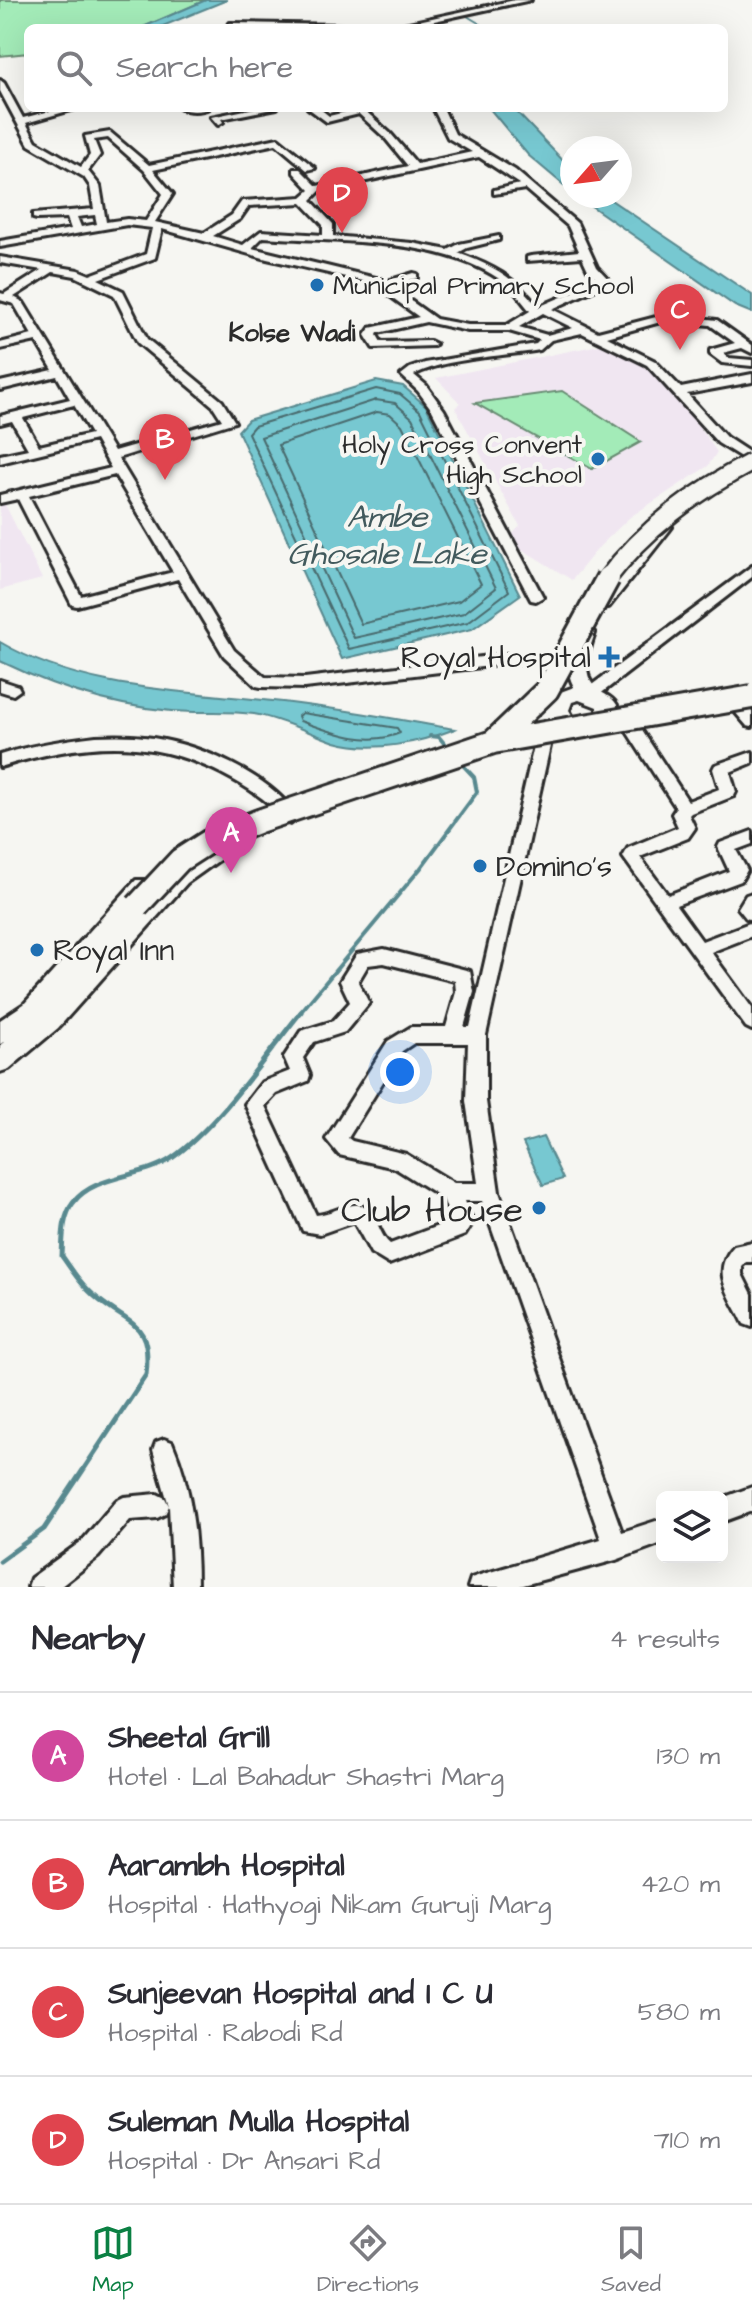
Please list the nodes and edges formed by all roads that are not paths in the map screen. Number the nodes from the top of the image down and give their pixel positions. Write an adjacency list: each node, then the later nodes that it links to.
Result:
1 (527, 0): 3 (street)
2 (544, 0): 3 (street)
3 (479, 14): 4 (street)
4 (452, 19): 5 (street); 6 (street)
5 (418, 24)
6 (428, 24)
7 (0, 83): 14 (street)
8 (57, 112): 14 (street)
9 (225, 112): 15 (street)
10 (318, 112): 11 (street)
11 (352, 112)
12 (361, 112): 18 (street)
13 (440, 112): 16 (street)
14 (21, 121): 19 (street)
15 (218, 122)
16 (483, 153): 18 (street); 20 (street)
17 (147, 168): 19 (street); 21 (street); 27 (street)
18 (415, 168): 21 (street)
19 (83, 171): 24 (street)
20 (529, 185): 22 (street); 35 (street)
21 (315, 190): 23 (street)
22 (497, 192)
23 (305, 200): 30 (street); 31 (street)
24 (99, 212): 25 (street); 28 (street)
25 (71, 215): 26 (street); 29 (street)
26 (37, 216)
27 (154, 224): 28 (street); 30 (street); 41 (street)
28 (102, 226): 29 (street)
29 (77, 230): 33 (street)
30 (207, 236): 34 (street)
31 (328, 238): 34 (street); 36 (street)
32 (495, 238): 36 (street)
33 (0, 244)
34 (247, 247): 45 (street)
35 (585, 254): 37 (street); 44 (street)
36 (448, 255): 44 (street)
37 (531, 259)
38 (0, 260): 39 (street)
39 (51, 269): 41 (street); 43 (street)
40 (413, 276): 42 (street)
41 (93, 277): 64 (street)
42 (392, 281)
43 (3, 297): 48 (street)
44 (540, 311): 46 (street); 47 (street)
45 (430, 320): 46 (street); 50 (street); 50 (street)
46 (509, 328): 49 (street)
47 (591, 333): 49 (street); 52 (street); 58 (street)
48 (39, 337): 51 (street); 55 (street)
49 (547, 338): 53 (street)
50 (430, 344): 53 (street)
51 (0, 346)
52 (748, 347): 54 (street)
53 (439, 362): 73 (street)
54 (752, 363)
55 (60, 372): 57 (street); 59 (street)
56 (752, 378): 58 (street)
57 (0, 386)
58 (681, 392): 66 (street)
59 (77, 401): 60 (street); 62 (street)
60 (16, 416): 61 (street); 63 (street)
61 (0, 420)
62 (98, 436): 63 (street); 64 (street)
63 (35, 451): 65 (street)
64 (111, 456): 67 (street)
65 (0, 459)
66 (751, 461): 75 (main road); 83 (main road, bridge)
67 (119, 470): 68 (street); 71 (street)
68 (22, 494): 69 (street); 71 (street)
69 (0, 499)
70 (752, 570): 74 (street)
71 (182, 574): 75 (street)
72 (752, 581): 74 (street)
73 (536, 597)
74 (694, 618): 79 (street)
75 (567, 658): 78 (main road); 79 (main road)
76 (752, 686): 79 (main road)
77 (747, 702): 80 (street); 81 (main road); 83 (main road, bridge)
78 (559, 705): 79 (main road); 79 (main road); 83 (main road)
79 (595, 711): 81 (main road); 82 (main road)
80 (752, 722)
81 (630, 724): 86 (street)
82 (544, 737): 87 (main road); 98 (street)
83 (486, 742): 87 (main road, bridge); 99 (main road, bridge)
84 (752, 757): 86 (street)
85 (0, 761): 87 (street)
86 (685, 809): 90 (street)
87 (287, 813): 96 (main road); 100 (main road)
88 (752, 837): 90 (street)
89 (752, 900): 91 (street)
90 (664, 903): 93 (street)
91 (752, 913)
92 (752, 929): 93 (street)
93 (698, 950): 94 (street)
94 (748, 1004): 95 (street)
95 (752, 1022)
96 (0, 1033)
97 (453, 1034): 98 (street); 101 (street); 101 (street)
98 (477, 1035): 102 (street)
99 (0, 1048)
100 (0, 1061)
101 (451, 1192): 102 (street)
102 (489, 1192): 110 (street)
103 (752, 1252): 104 (street)
104 (752, 1317)
105 (164, 1450): 112 (street)
106 (752, 1499): 108 (street)
107 (157, 1506): 111 (street)
108 (728, 1508)
109 (656, 1533): 110 (street)
110 (616, 1548): 113 (street)
111 (40, 1587)
112 (185, 1587)
113 (480, 1587)

